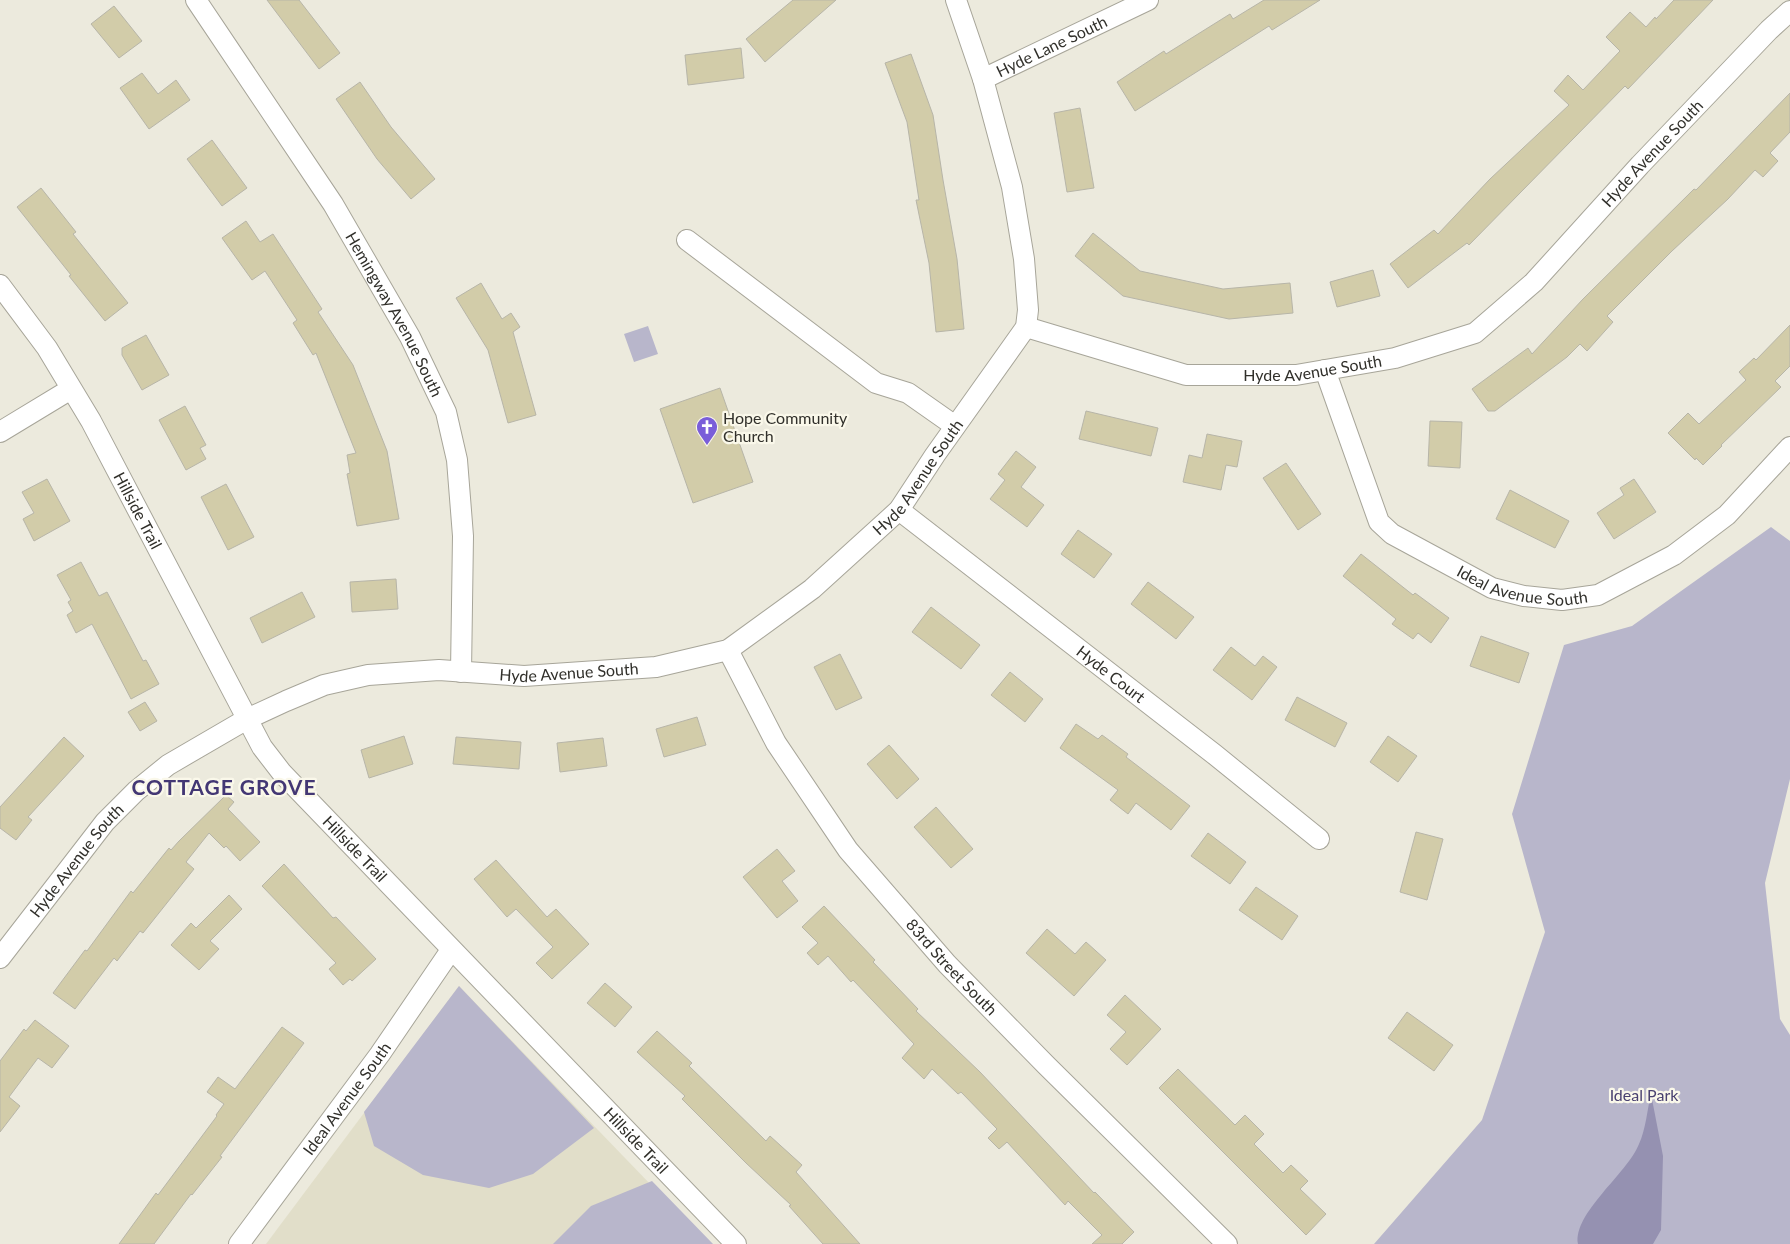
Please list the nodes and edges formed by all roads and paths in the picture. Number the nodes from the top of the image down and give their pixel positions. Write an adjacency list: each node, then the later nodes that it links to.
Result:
1 (196, 0): 16 (street, Hemingway Avenue South)
2 (956, 0): 5 (street)
3 (1148, 0): 5 (street, Hyde Lane South)
4 (1790, 11): 9 (street, Hyde Avenue South)
5 (983, 79): 8 (street)
6 (687, 240): 11 (street)
7 (0, 285): 10 (street, Hillside Trail)
8 (1026, 327): 9 (street, Hyde Avenue South); 11 (street, Hyde Avenue South)
9 (1324, 370): 13 (street, Ideal Avenue South)
10 (72, 389): 12 (street); 17 (street, Hillside Trail)
11 (955, 426): 14 (street, Hyde Avenue South)
12 (0, 432)
13 (1790, 447)
14 (899, 510): 15 (street, Hyde Avenue South); 18 (street, Hyde Court)
15 (728, 650): 16 (street, Hyde Avenue South); 23 (street, 83rd Street South)
16 (462, 672): 17 (street, Hyde Avenue South)
17 (247, 719): 19 (street, Hillside Trail); 20 (street, Hyde Avenue South)
18 (1319, 840)
19 (451, 950): 21 (street, Ideal Avenue South); 22 (street, Hillside Trail)
20 (0, 958)
21 (239, 1244)
22 (736, 1244)
23 (1227, 1244)

